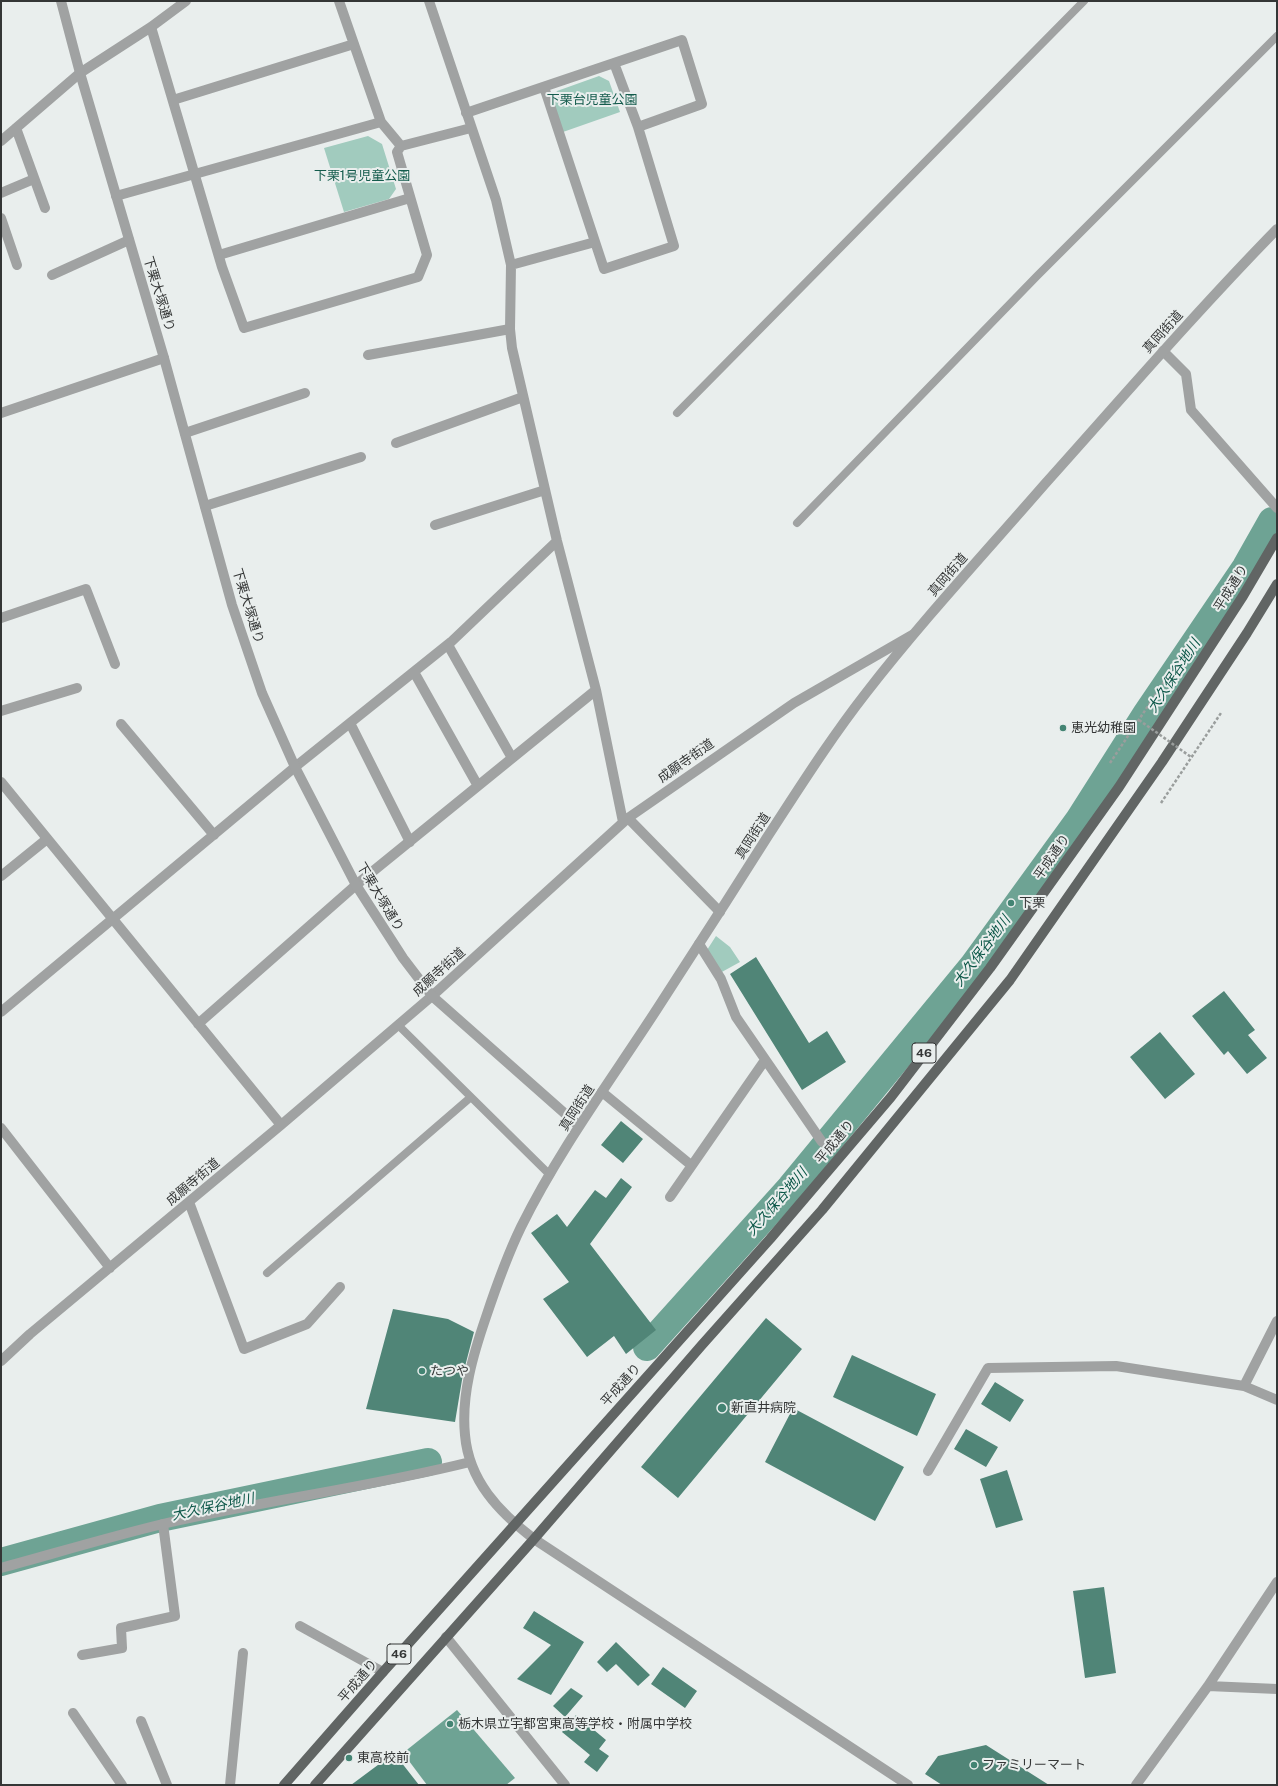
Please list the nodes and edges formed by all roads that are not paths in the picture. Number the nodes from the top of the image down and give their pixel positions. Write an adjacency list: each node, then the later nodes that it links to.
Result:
1 (61, 1): 10 (street, 下栗大塚通り)
2 (186, 1): 6 (street)
3 (339, 1): 8 (street)
4 (429, 1): 13 (street)
5 (1084, 1): 40 (lane)
6 (151, 27): 10 (street); 12 (street)
7 (1277, 36): 48 (lane)
8 (354, 44): 12 (street); 14 (street)
9 (614, 63): 11 (street); 15 (street); 15 (street)
10 (80, 73): 16 (street); 23 (street, 下栗大塚通り)
11 (544, 87): 13 (street); 29 (street)
12 (173, 100): 20 (street)
13 (466, 113): 17 (street)
14 (381, 122): 19 (street); 20 (street)
15 (638, 127): 29 (street)
16 (16, 128): 18 (street); 21 (street)
17 (471, 128): 19 (street); 31 (street)
18 (1, 141)
19 (401, 146): 24 (street)
20 (194, 174): 23 (street); 30 (street)
21 (34, 179): 22 (street); 25 (street)
22 (1, 193)
23 (116, 196): 28 (street, 下栗大塚通り)
24 (410, 198): 30 (street); 30 (street)
25 (45, 208)
26 (1, 218): 32 (street)
27 (1277, 229): 35 (street, 真岡街道)
28 (129, 240): 33 (street); 37 (street, 下栗大塚通り)
29 (595, 242): 31 (street)
30 (219, 255)
31 (511, 265): 34 (street)
32 (17, 266)
33 (52, 275)
34 (510, 329): 36 (street); 39 (street)
35 (1163, 351): 47 (street); 54 (street, 真岡街道)
36 (368, 356)
37 (164, 358): 41 (street); 42 (street, 下栗大塚通り)
38 (305, 393): 42 (street)
39 (523, 397): 43 (street); 45 (street)
40 (677, 412)
41 (1, 413)
42 (185, 432): 46 (street, 下栗大塚通り)
43 (396, 443)
44 (362, 457): 46 (street)
45 (545, 490): 49 (street); 51 (street)
46 (205, 506): 64 (street, 下栗大塚通り)
47 (1277, 508)
48 (797, 523)
49 (435, 525)
50 (1277, 538): 101 (main road, 平成通り / 46)
51 (557, 541): 55 (street); 59 (street)
52 (1277, 584): 102 (main road, 46)
53 (1, 618): 56 (street)
54 (915, 633): 67 (street, 成願寺街道); 73 (street, 真岡街道)
55 (448, 645): 57 (street); 63 (street)
56 (115, 664)
57 (414, 672): 61 (street); 66 (street)
58 (77, 688): 60 (street)
59 (596, 690): 63 (street); 67 (street)
60 (1, 711)
61 (350, 723): 64 (street); 70 (street)
62 (121, 724): 68 (street)
63 (512, 758): 66 (street)
64 (295, 767): 68 (street); 72 (street, 下栗大塚通り)
65 (1, 782): 69 (street)
66 (478, 786): 70 (street)
67 (625, 820): 73 (street); 76 (street, 成願寺街道)
68 (214, 835): 74 (street)
69 (47, 839): 71 (street); 74 (street)
70 (410, 842): 72 (street)
71 (1, 876)
72 (356, 885): 76 (street, 下栗大塚通り); 78 (street)
73 (720, 912): 75 (street, 真岡街道)
74 (112, 920): 77 (street); 78 (street)
75 (699, 944): 80 (street); 81 (street, 真岡街道)
76 (432, 996): 79 (street, 成願寺街道); 84 (street, 下栗大塚通り)
77 (1, 1012)
78 (198, 1024): 83 (street)
79 (398, 1025): 82 (lane); 83 (street, 成願寺街道)
80 (765, 1060): 86 (street); 87 (street)
81 (602, 1092): 84 (street, 真岡街道); 87 (street)
82 (471, 1097): 88 (lane); 92 (lane)
83 (281, 1125): 90 (street, 成願寺街道)
84 (579, 1126): 88 (street, 真岡街道)
85 (1, 1128): 91 (street)
86 (822, 1142)
87 (692, 1165): 89 (street)
88 (550, 1175): 98 (street, 真岡街道)
89 (670, 1197)
90 (189, 1202): 91 (street, 成願寺街道); 93 (street)
91 (110, 1268): 95 (street, 成願寺街道)
92 (267, 1273)
93 (340, 1287)
94 (1277, 1321): 96 (street)
95 (1, 1361)
96 (1244, 1386): 97 (street); 99 (street)
97 (1277, 1400)
98 (470, 1462): 100 (street); 101 (street, 真岡街道)
99 (928, 1471)
100 (163, 1524): 103 (street); 108 (street)
101 (514, 1524): 102 (street, 真岡街道); 109 (main road, 平成通り / 46)
102 (534, 1539): 106 (main road, 46); 120 (street, 真岡街道)
103 (1, 1568)
104 (1277, 1582): 110 (street)
105 (300, 1626): 109 (street)
106 (446, 1637): 118 (main road, 46); 119 (street)
107 (243, 1653): 116 (street)
108 (82, 1655)
109 (382, 1672): 117 (main road, 平成通り / 46)
110 (1208, 1686): 111 (street); 121 (street)
111 (1277, 1689)
112 (73, 1714): 114 (street)
113 (141, 1721): 115 (street)
114 (122, 1785)
115 (167, 1785)
116 (230, 1785)
117 (284, 1785)
118 (315, 1785)
119 (565, 1785)
120 (908, 1785)
121 (1136, 1785)

